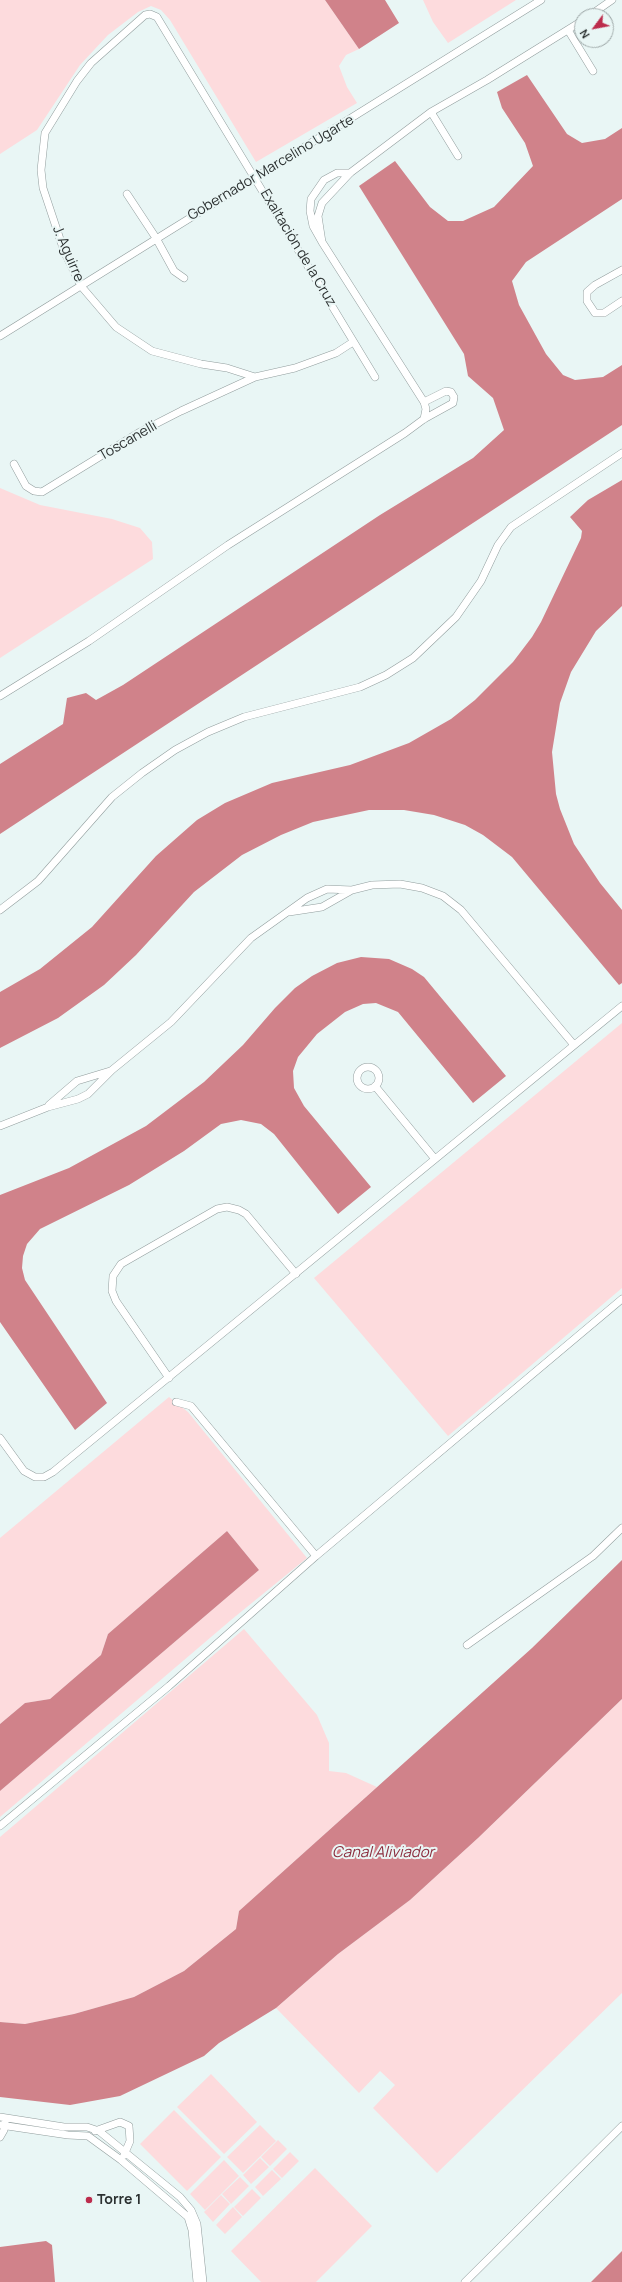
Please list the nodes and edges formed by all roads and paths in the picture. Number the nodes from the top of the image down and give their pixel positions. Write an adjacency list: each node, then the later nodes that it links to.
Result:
1 (541, 0): 11 (street, Gobernador Marcelino Ugarte)
2 (612, 0): 3 (street)
3 (600, 8)
4 (157, 17): 11 (street, Exaltación de la Cruz); 17 (street, J. Aguirre)
5 (574, 26): 6 (street)
6 (568, 30): 7 (street); 8 (street)
7 (593, 71)
8 (431, 112): 9 (street); 10 (street)
9 (458, 156)
10 (350, 173): 14 (street); 14 (street)
11 (256, 177): 13 (street, Gobernador Marcelino Ugarte); 20 (street, Exaltación de la Cruz)
12 (127, 194): 13 (street)
13 (156, 238): 16 (street); 17 (street, Gobernador Marcelino Ugarte)
14 (322, 242): 23 (street)
15 (622, 270): 18 (street)
16 (184, 278)
17 (81, 286): 19 (street, Gobernador Marcelino Ugarte); 21 (street, J. Aguirre)
18 (622, 301)
19 (0, 336)
20 (354, 342): 21 (street); 22 (street, Exaltación de la Cruz)
21 (255, 377): 26 (street, Toscanelli)
22 (375, 377)
23 (424, 402): 24 (street); 24 (street)
24 (424, 419): 27 (street)
25 (622, 454): 29 (street)
26 (14, 464)
27 (0, 696)
28 (352, 890): 30 (street); 30 (street); 32 (street)
29 (0, 910)
30 (289, 912): 33 (street)
31 (622, 1006): 32 (street)
32 (574, 1045): 37 (street)
33 (112, 1070): 35 (street); 35 (street)
34 (375, 1086): 37 (street)
35 (48, 1107): 36 (street)
36 (0, 1126)
37 (435, 1159): 38 (street)
38 (296, 1274): 40 (street); 40 (street)
39 (622, 1299): 44 (street)
40 (169, 1378): 42 (street)
41 (176, 1402): 44 (street)
42 (0, 1438)
43 (622, 1528): 45 (street)
44 (316, 1556): 46 (street)
45 (467, 1645)
46 (0, 1826)
47 (2, 2121): 49 (street); 50 (street); 51 (street)
48 (622, 2126): 56 (street)
49 (96, 2129): 51 (street); 52 (street); 52 (street)
50 (0, 2137)
51 (92, 2137): 53 (street)
52 (125, 2152): 53 (street); 55 (street)
53 (121, 2160): 54 (street)
54 (197, 2282)
55 (203, 2282)
56 (465, 2282)

